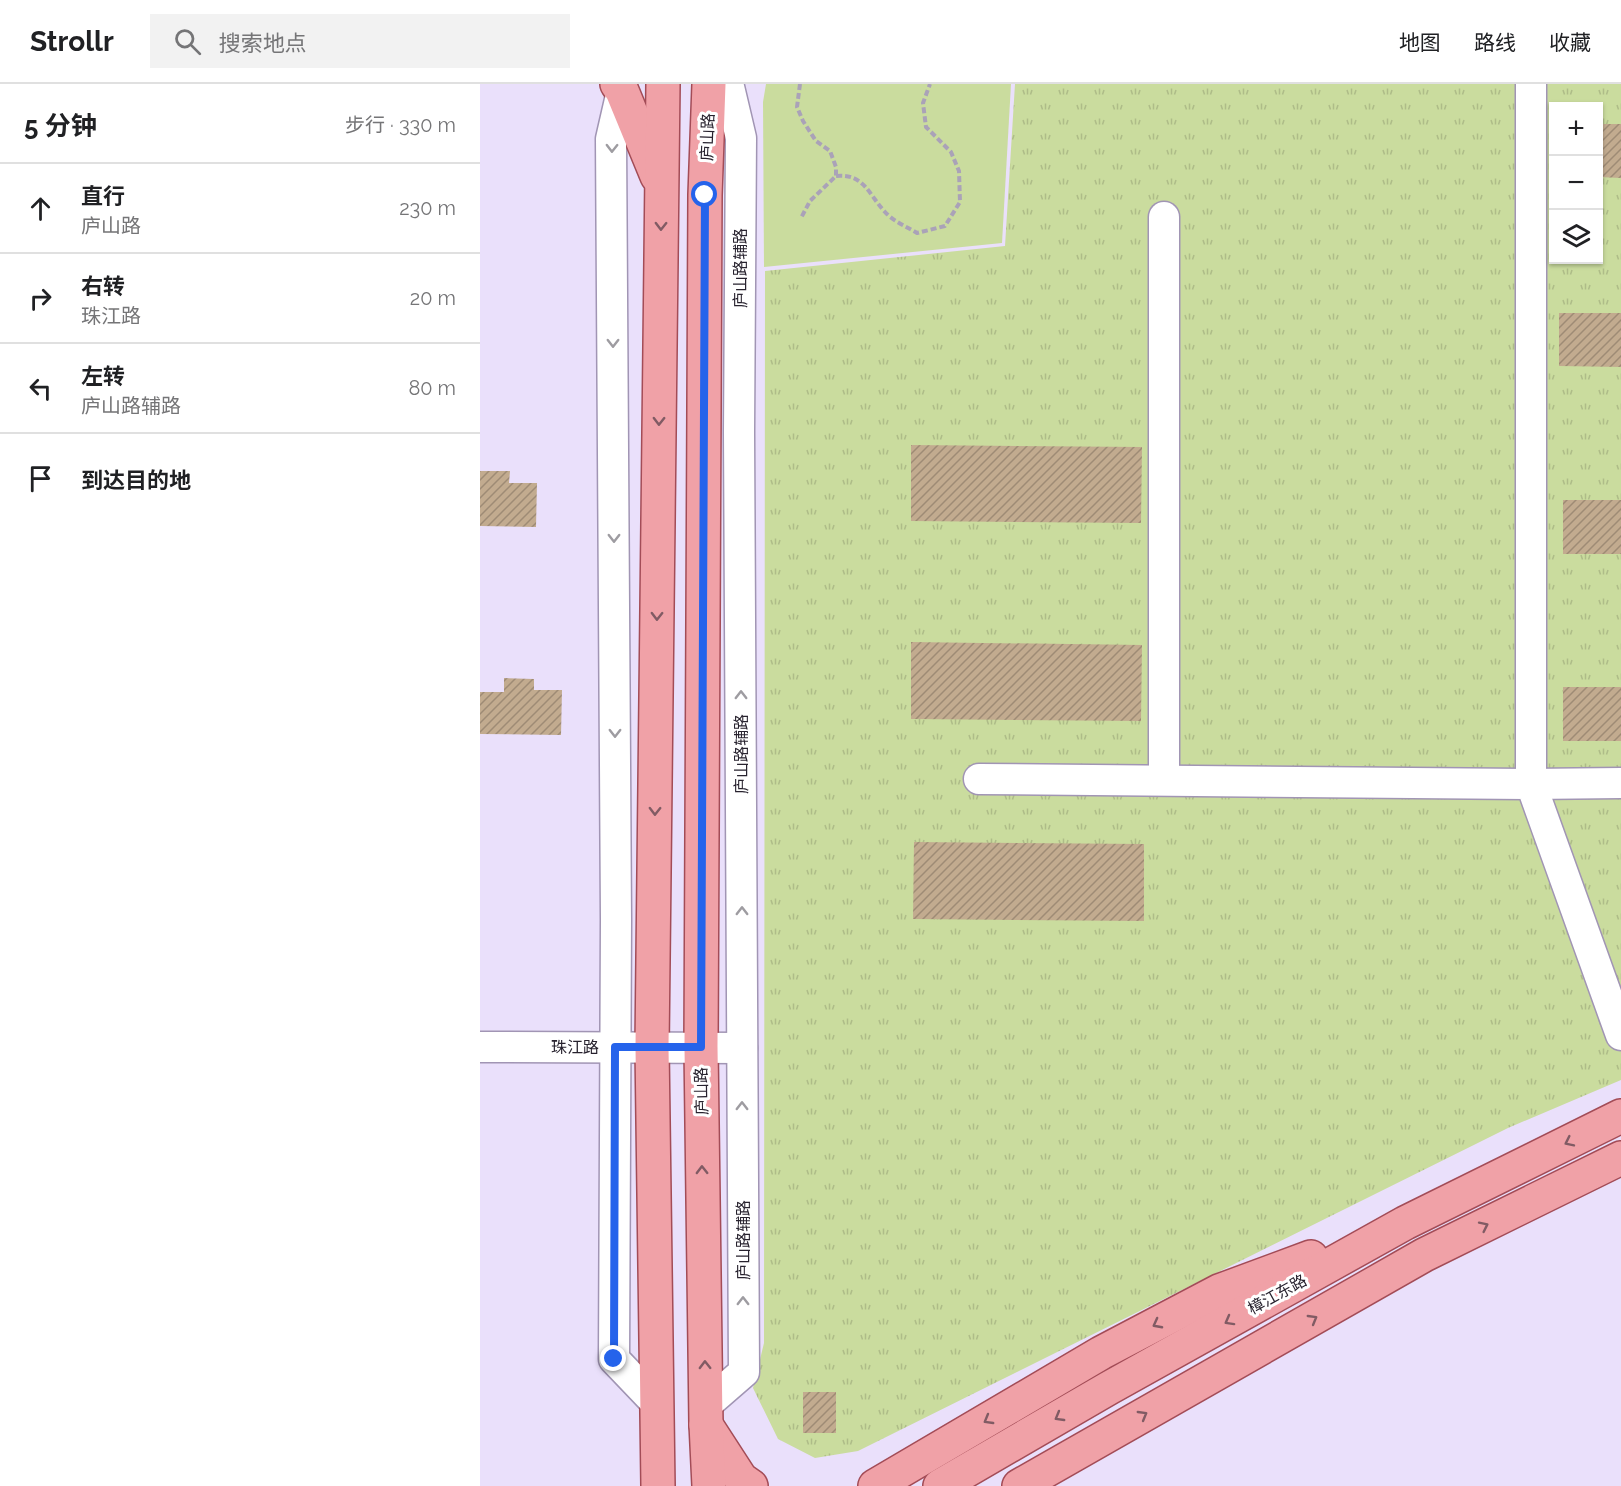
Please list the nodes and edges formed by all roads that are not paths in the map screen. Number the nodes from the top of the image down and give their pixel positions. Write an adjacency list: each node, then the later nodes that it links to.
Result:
1 (663, 84): 5 (main road)
2 (1531, 84): 10 (street)
3 (723, 85): 15 (main road, 庐山路); 16 (street, 庐山路辅路, one-way to 3)
4 (620, 87): 5 (main road); 13 (street, one-way to 13)
5 (662, 188): 14 (main road, one-way to 14)
6 (1164, 217): 8 (street)
7 (979, 779): 8 (street)
8 (1164, 780): 10 (street)
9 (1621, 783): 10 (street)
10 (1531, 784): 11 (street)
11 (1621, 1035)
12 (480, 1047): 13 (street, 珠江路)
13 (615, 1047): 14 (street, 珠江路); 20 (street)
14 (652, 1047): 15 (street, 珠江路); 20 (main road)
15 (701, 1047): 16 (street, 珠江路); 21 (main road, 庐山路, one-way to 15)
16 (742, 1048): 21 (street, 庐山路辅路, one-way to 16)
17 (1621, 1116): 19 (main road, 樟江东路, one-way to 19)
18 (1621, 1158): 28 (main road, one-way to 18)
19 (1406, 1223): 26 (main road, one-way to 26); 27 (main road, 樟江东路, one-way to 27)
20 (656, 1412): 22 (main road); 23 (main road)
21 (706, 1415): 24 (main road, 庐山路); 25 (main road)
22 (639, 1486)
23 (658, 1486)
24 (709, 1486)
25 (751, 1486)
26 (875, 1486)
27 (940, 1486)
28 (1019, 1486)

